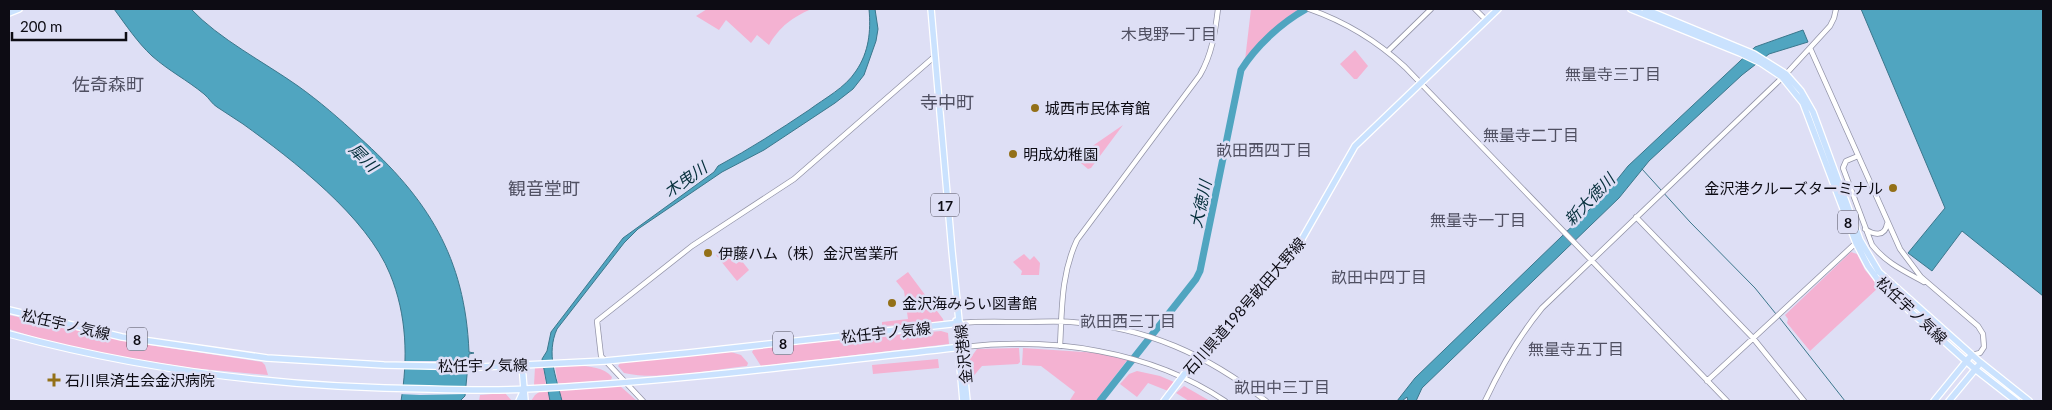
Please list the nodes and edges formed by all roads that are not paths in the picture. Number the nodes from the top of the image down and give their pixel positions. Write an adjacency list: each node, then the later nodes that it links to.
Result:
1 (20, 9): 11 (main road)
2 (930, 9): 16 (main road, 金沢港線 / 17)
3 (1218, 9): 27 (street)
4 (1311, 9): 14 (street)
5 (1431, 9): 14 (street)
6 (1475, 9): 12 (street)
7 (1498, 9): 12 (main road, 石川県道198号畝田大野線)
8 (1631, 9): 15 (main road, 松任宇ノ気線 / 8)
9 (1645, 9): 15 (main road, 松任宇ノ気線 / 8)
10 (1836, 9): 13 (street)
11 (10, 12)
12 (1486, 20): 18 (main road, 石川県道198号畝田大野線)
13 (1810, 48): 17 (street); 19 (street)
14 (1388, 51): 18 (street)
15 (1742, 51): 17 (main road, 松任宇ノ気線 / 8)
16 (933, 58): 28 (main road, 金沢港線 / 17); 36 (street)
17 (1784, 75): 20 (street); 23 (main road, 松任宇ノ気線 / 8)
18 (1420, 83): 24 (street); 35 (main road, 石川県道198号畝田大野線)
19 (1858, 156): 21 (street); 22 (street)
20 (1636, 216): 24 (street); 30 (street)
21 (1887, 221): 22 (street); 25 (street)
22 (1864, 228): 25 (street)
23 (1858, 241): 30 (street); 34 (main road, 松任宇ノ気線 / 8); 37 (main road, 松任宇ノ気線 / 8)
24 (1592, 260): 42 (street); 53 (street)
25 (1932, 286): 33 (street)
26 (9, 310): 39 (main road, 松任宇ノ気線 / 8)
27 (1061, 322): 28 (street); 31 (street); 35 (street)
28 (958, 324): 32 (main road, 金沢港線 / 17); 36 (main road, 松任宇ノ気線 / 8)
29 (9, 334): 44 (main road, 松任宇ノ気線 / 8)
30 (1754, 338): 42 (street); 55 (street)
31 (1060, 346): 32 (street); 41 (street)
32 (960, 347): 43 (main road, 松任宇ノ気線 / 8); 48 (main road, 金沢港線 / 17); 49 (main road, 金沢港線 / 17)
33 (1980, 352): 34 (street); 38 (street)
34 (1972, 354): 37 (main road); 38 (main road, 松任宇ノ気線 / 8)
35 (1199, 356): 41 (main road, 石川県道198号畝田大野線); 52 (street)
36 (605, 361): 39 (main road, 松任宇ノ気線 / 8); 43 (street)
37 (1966, 361): 40 (main road, 松任宇ノ気線 / 8); 56 (main road)
38 (1980, 362): 40 (main road); 59 (main road, 松任宇ノ気線 / 8)
39 (522, 365): 44 (main road)
40 (1975, 369): 57 (main road); 58 (main road, 松任宇ノ気線 / 8)
41 (1183, 377): 50 (main road, 石川県道198号畝田大野線); 51 (street)
42 (1707, 381): 54 (street)
43 (624, 382): 44 (main road, 松任宇ノ気線 / 8); 47 (street)
44 (524, 390): 45 (main road); 46 (main road)
45 (519, 401)
46 (526, 401)
47 (643, 401)
48 (963, 401)
49 (967, 401)
50 (1164, 401)
51 (1225, 401)
52 (1266, 401)
53 (1485, 401)
54 (1727, 401)
55 (1804, 401)
56 (1934, 401)
57 (1949, 401)
58 (2016, 401)
59 (2029, 401)

